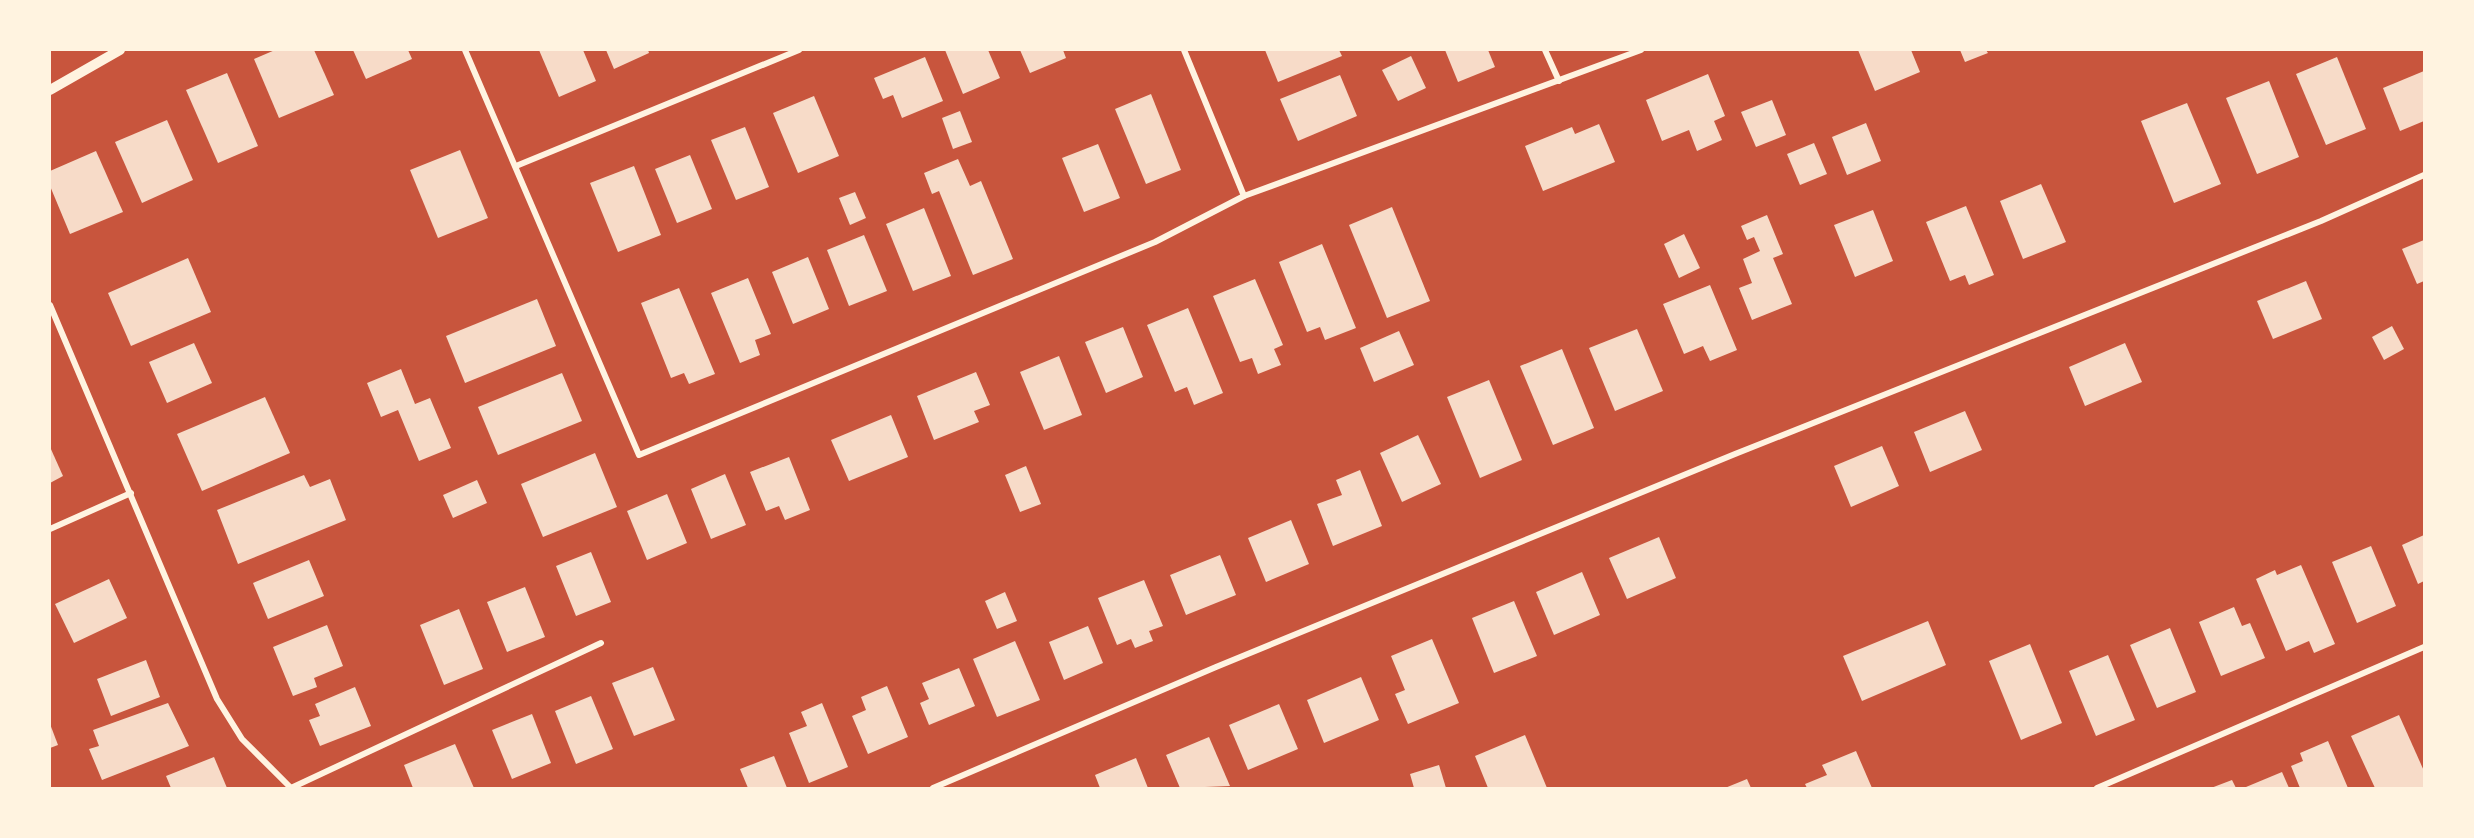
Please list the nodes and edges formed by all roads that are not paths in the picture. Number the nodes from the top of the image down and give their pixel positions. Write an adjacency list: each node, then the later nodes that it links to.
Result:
1 (120, 50): 8 (street)
2 (465, 50): 9 (street)
3 (799, 50): 9 (street)
4 (1184, 50): 11 (street)
5 (1545, 50): 7 (street)
6 (1641, 50): 7 (street)
7 (1559, 81): 11 (street)
8 (50, 90)
9 (516, 166): 11 (street)
10 (2424, 175): 18 (street)
11 (1244, 196)
12 (50, 305): 13 (street)
13 (131, 493): 14 (street); 17 (street)
14 (50, 529)
15 (601, 643): 17 (street)
16 (2424, 647): 19 (street)
17 (291, 789)
18 (933, 789)
19 (2097, 789)

